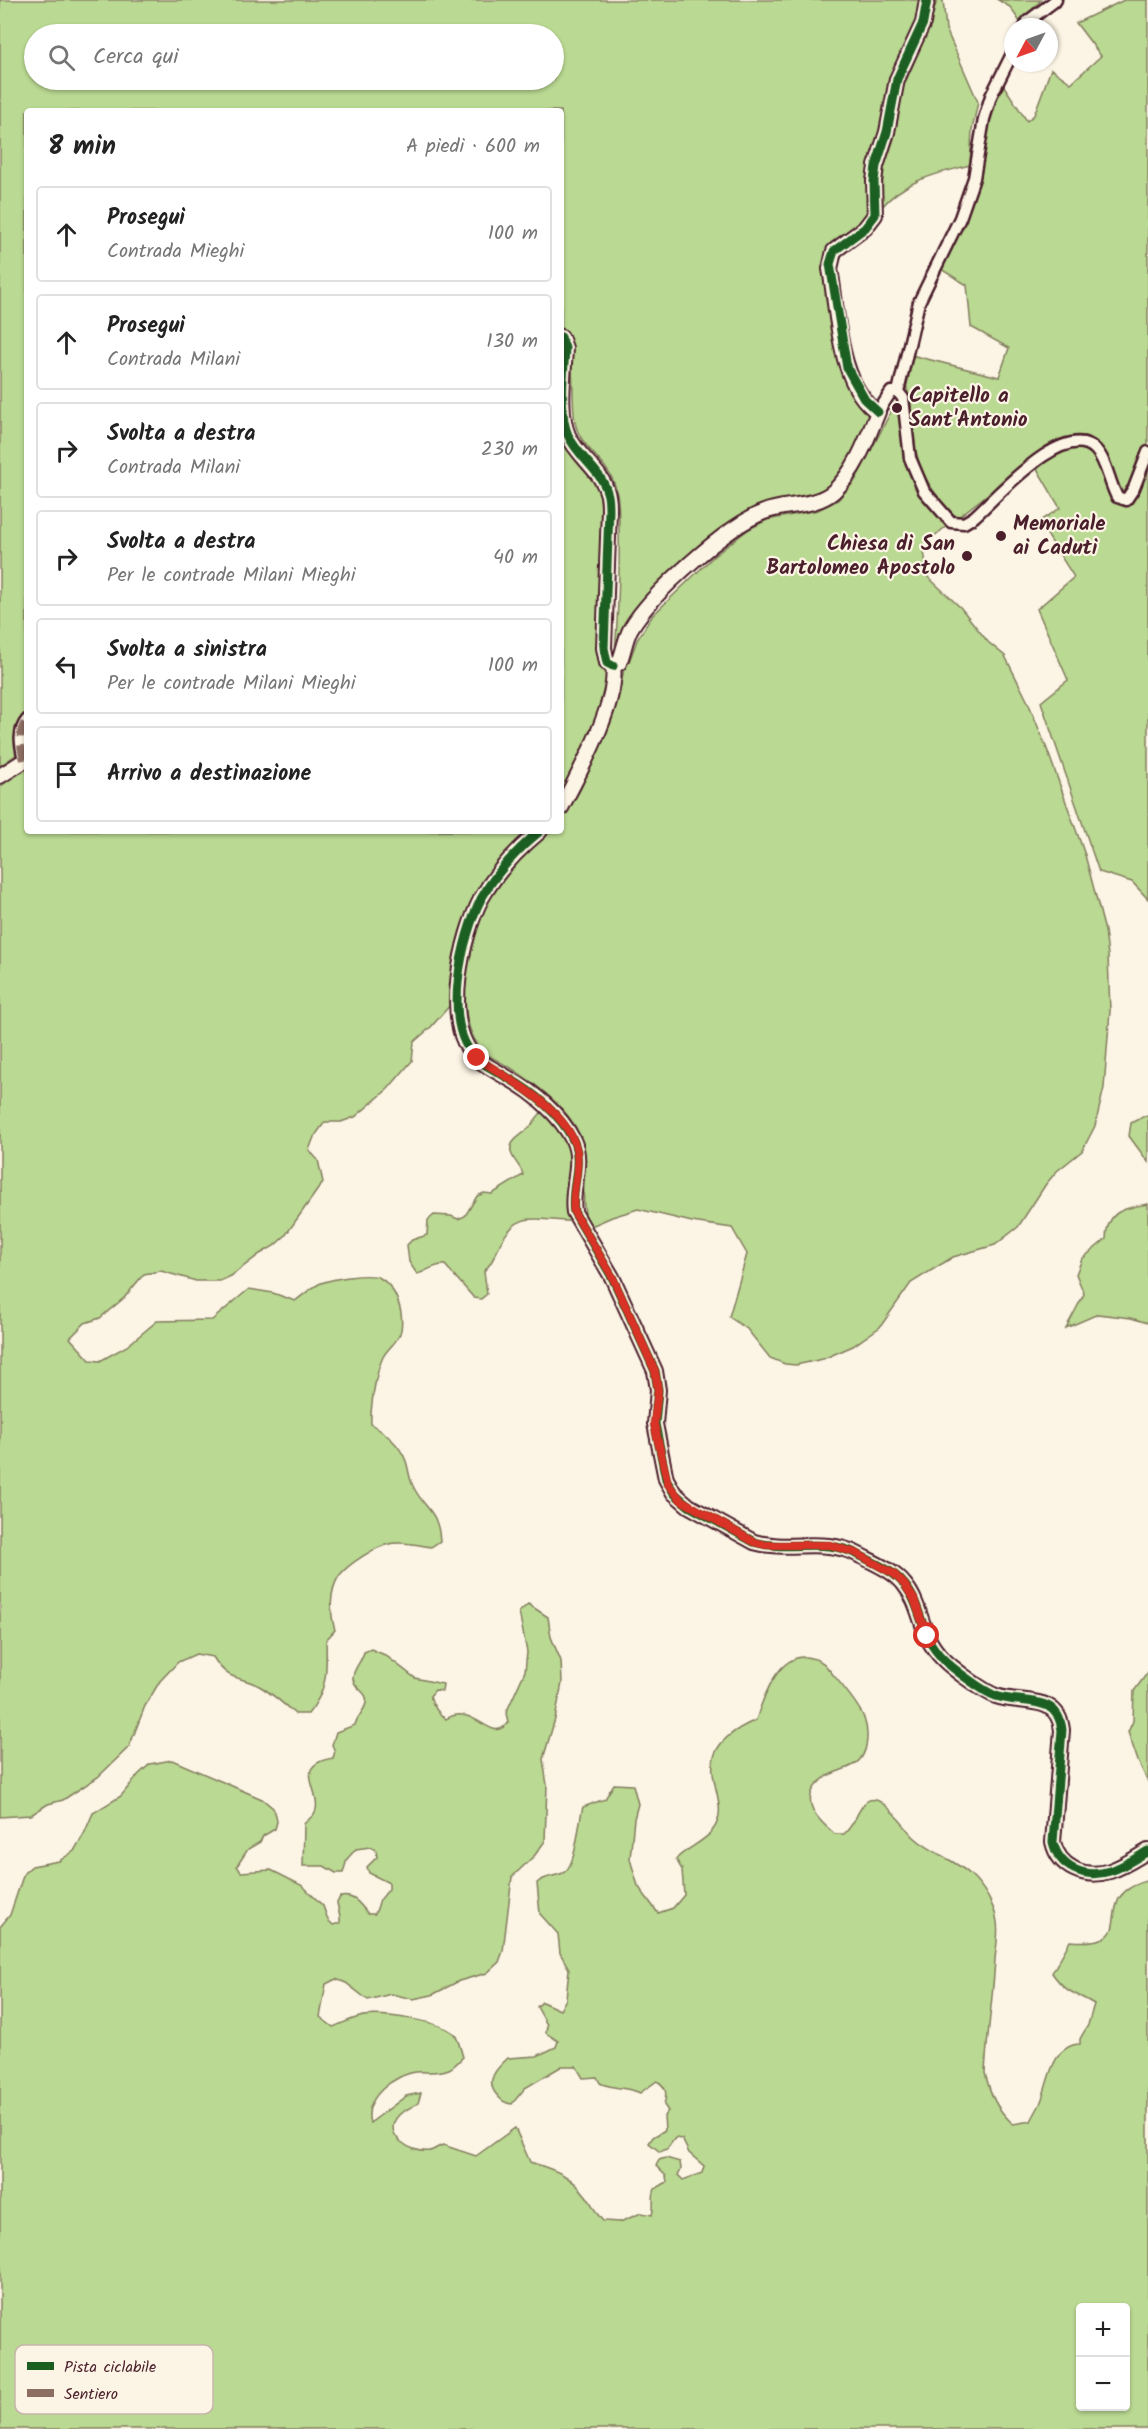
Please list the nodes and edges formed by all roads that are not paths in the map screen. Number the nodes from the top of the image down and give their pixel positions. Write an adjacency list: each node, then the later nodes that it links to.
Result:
1 (927, 0): 8 (street)
2 (1056, 0): 3 (street)
3 (1032, 18)
4 (1004, 71): 7 (street)
5 (564, 345): 6 (street)
6 (564, 384)
7 (898, 392): 8 (street); 10 (street)
8 (878, 412): 11 (street)
9 (564, 424): 11 (street)
10 (1148, 452)
11 (614, 666): 16 (street)
12 (24, 726): 13 (street)
13 (24, 755)
14 (24, 761): 15 (street)
15 (0, 776)
16 (564, 802)
17 (537, 834): 18 (street)
18 (1148, 1851)

